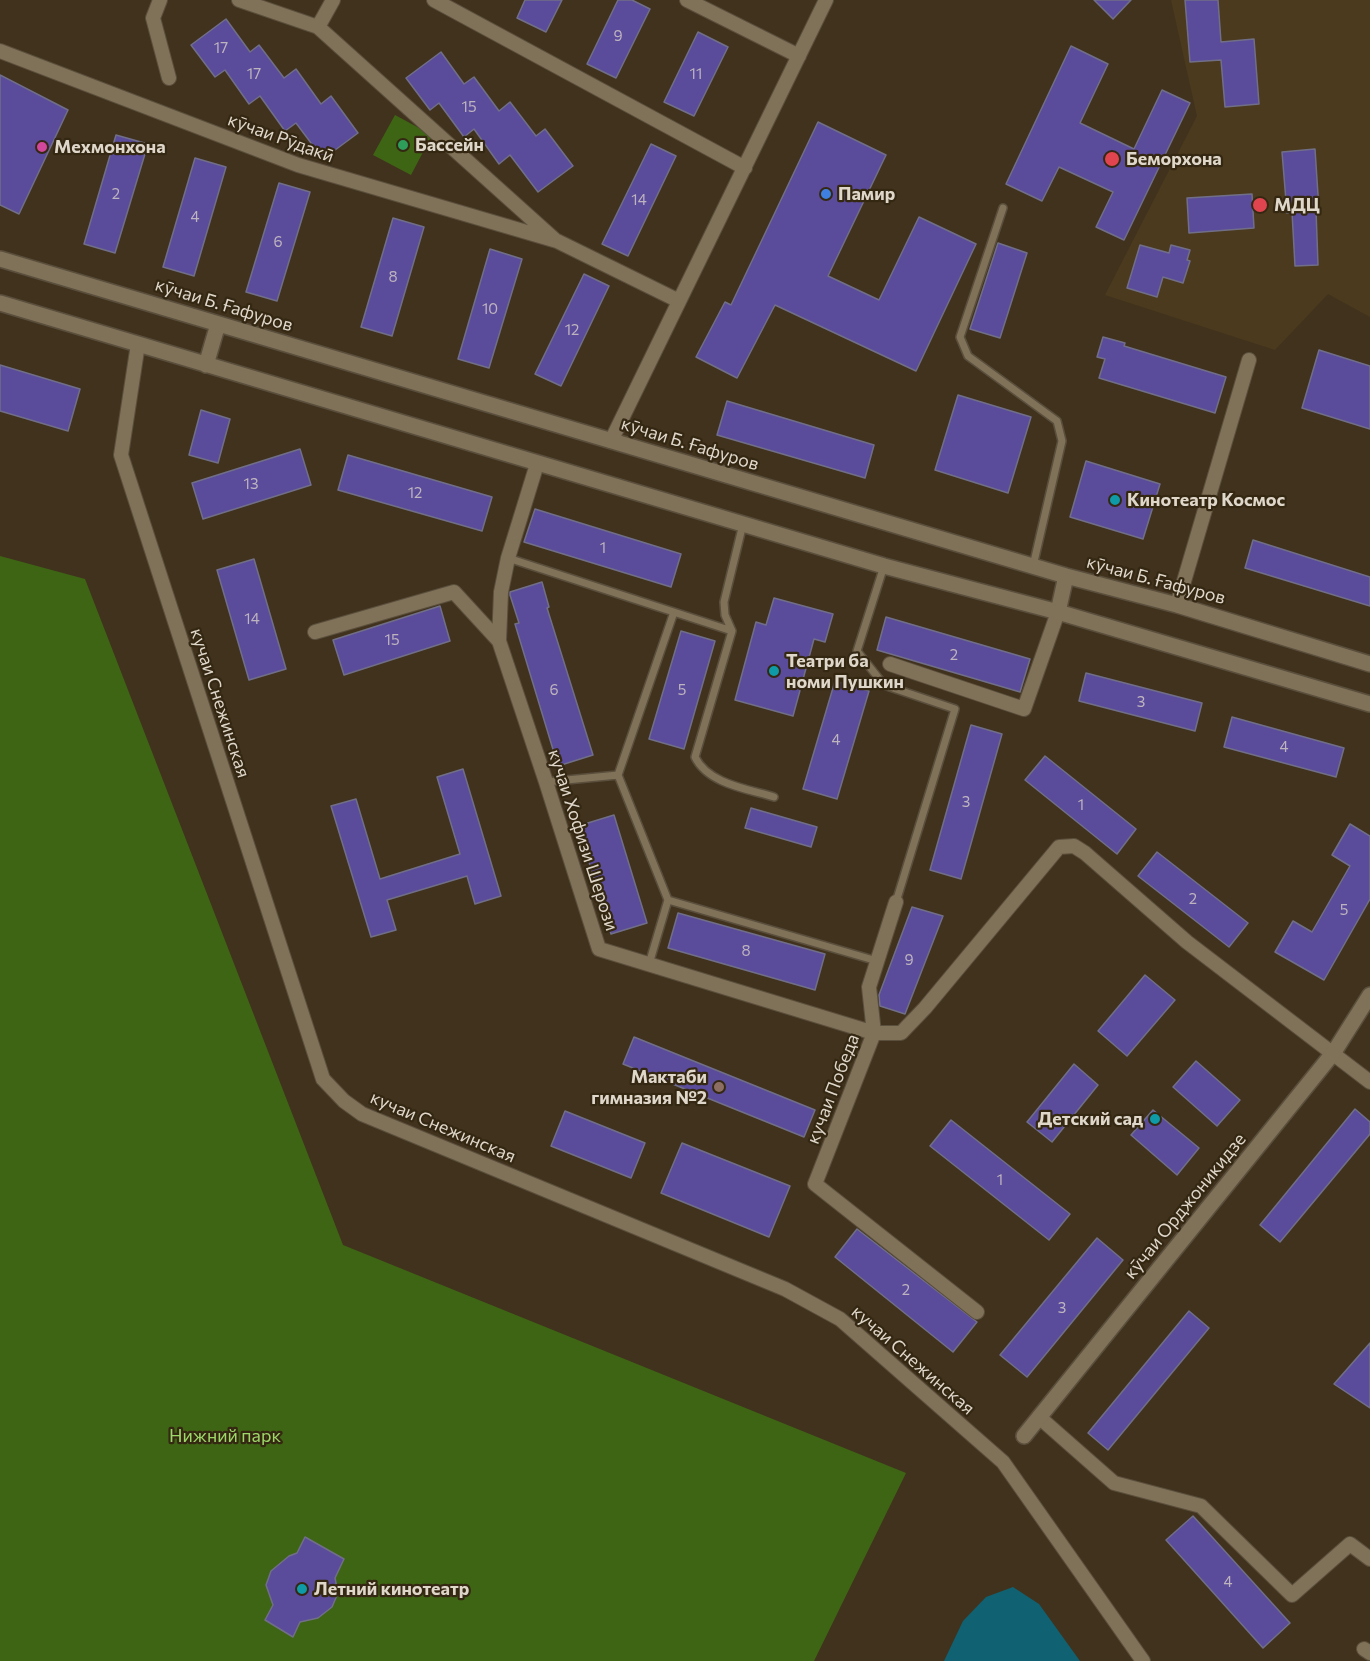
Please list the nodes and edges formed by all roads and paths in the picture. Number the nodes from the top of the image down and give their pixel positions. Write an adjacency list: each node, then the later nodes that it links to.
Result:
1 (160, 0): 10 (street)
2 (239, 0): 7 (street, кӯчаи Рӯдакӣ)
3 (333, 0): 7 (street)
4 (434, 0): 11 (street)
5 (687, 0): 9 (street)
6 (826, 0): 9 (street)
7 (318, 27): 13 (street, кӯчаи Рӯдакӣ)
8 (0, 51): 13 (street, кӯчаи Рӯдакӣ)
9 (799, 56): 11 (street)
10 (169, 78)
11 (745, 168): 15 (street)
12 (1003, 208): 26 (lane)
13 (557, 241): 15 (street, кӯчаи Рӯдакӣ)
14 (0, 259): 17 (main road, кӯчаи Б. Ғафуров)
15 (679, 301): 21 (street)
16 (0, 303): 18 (main road)
17 (218, 324): 20 (main road); 21 (main road, кӯчаи Б. Ғафуров)
18 (138, 344): 20 (main road); 52 (street, кучаи Снежинская)
19 (1249, 360): 28 (street)
20 (206, 365): 22 (main road)
21 (611, 441): 26 (main road, кӯчаи Б. Ғафуров)
22 (537, 464): 23 (main road); 24 (street)
23 (743, 524): 25 (main road); 31 (lane)
24 (508, 558): 29 (lane); 33 (street)
25 (884, 566): 30 (main road); 41 (lane)
26 (1033, 566): 27 (main road, кӯчаи Б. Ғафуров)
27 (1066, 576): 28 (main road, кӯчаи Б. Ғафуров); 30 (main road)
28 (1177, 605): 35 (main road, кӯчаи Б. Ғафуров)
29 (674, 612): 31 (lane); 37 (lane)
30 (1058, 612): 34 (street); 36 (main road)
31 (732, 631): 39 (lane)
32 (315, 632): 33 (street)
33 (499, 641): 38 (street, кучаи Хофизи Шерози)
34 (890, 664)
35 (1370, 664)
36 (1370, 704)
37 (618, 775): 38 (lane); 40 (lane)
38 (546, 782): 43 (street, кучаи Хофизи Шерози)
39 (774, 797)
40 (668, 900): 42 (lane); 43 (lane)
41 (896, 902): 42 (street, кучаи Победа)
42 (877, 961): 45 (street, кучаи Победа)
43 (648, 964): 45 (street, кучаи Хофизи Шерози)
44 (1370, 995): 46 (main road, кӯчаи Орджоникидзе)
45 (874, 1033): 46 (street); 48 (street, кучаи Победа)
46 (1334, 1052): 47 (street); 49 (main road, кӯчаи Орджоникидзе)
47 (1370, 1082)
48 (977, 1312)
49 (1039, 1417): 50 (main road, кӯчаи Орджоникидзе); 51 (street)
50 (1024, 1436)
51 (1370, 1559)
52 (1143, 1661)

